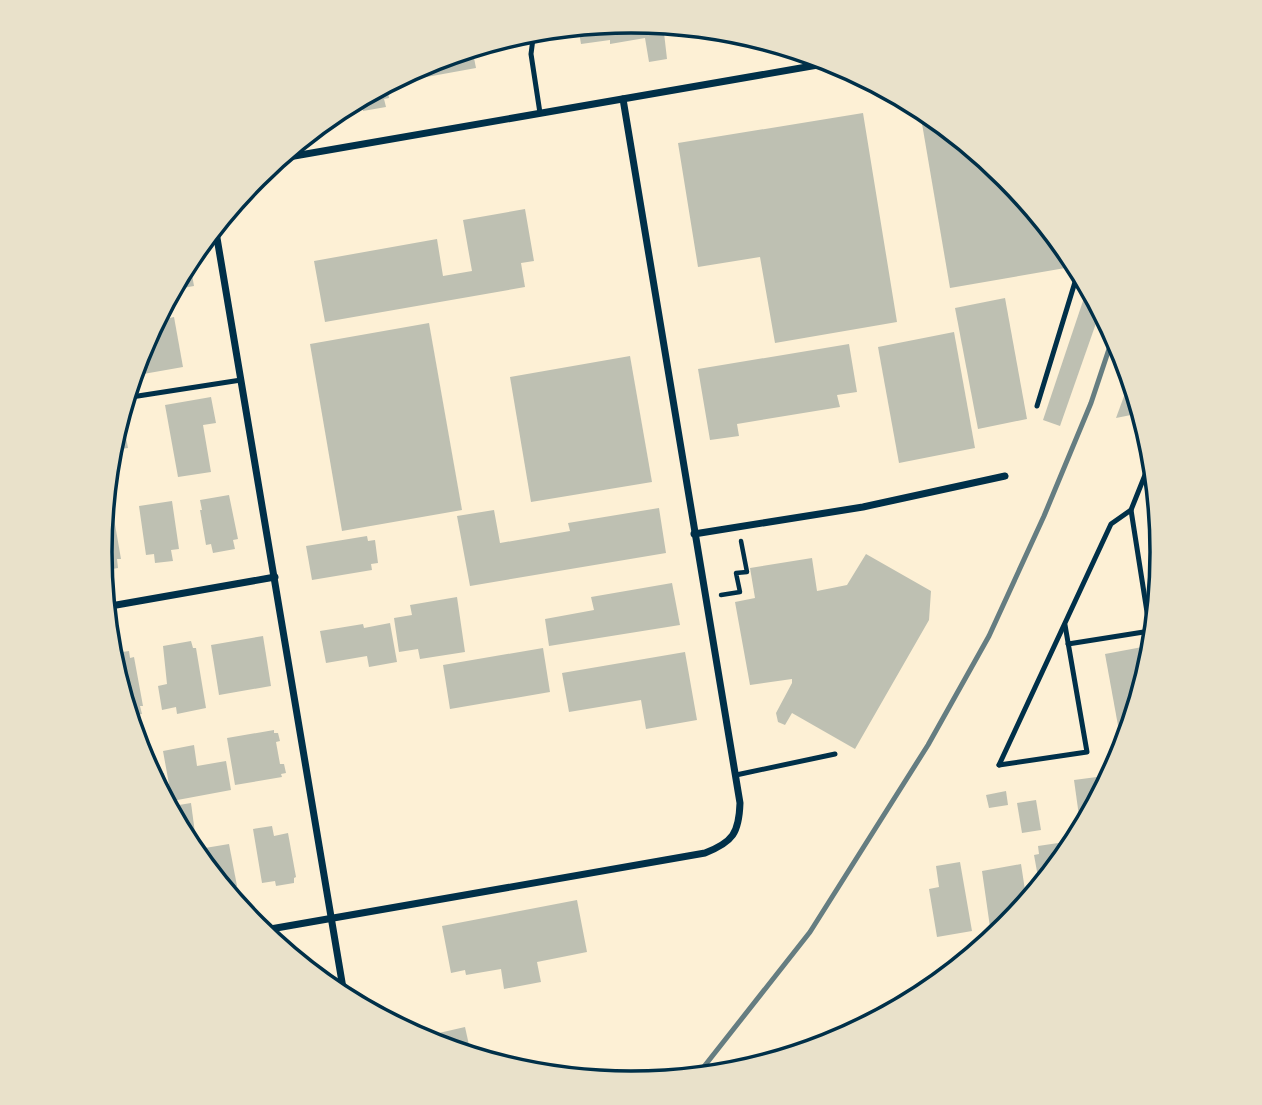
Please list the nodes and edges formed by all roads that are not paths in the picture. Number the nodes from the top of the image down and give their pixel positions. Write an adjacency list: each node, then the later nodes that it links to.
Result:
1 (532, 43): 4 (lane)
2 (812, 66): 3 (street)
3 (623, 99): 4 (street); 14 (street)
4 (540, 113): 5 (street)
5 (297, 155)
6 (217, 239): 8 (street)
7 (1075, 283): 10 (lane)
8 (241, 380): 9 (lane); 15 (street)
9 (136, 396)
10 (1037, 406)
11 (1005, 475): 14 (street)
12 (1144, 476): 13 (lane)
13 (1131, 510): 17 (lane); 18 (lane)
14 (694, 534): 22 (street)
15 (275, 577): 16 (street); 23 (street)
16 (115, 605)
17 (1147, 611)
18 (1065, 624): 20 (lane); 20 (lane)
19 (1144, 632): 20 (lane)
20 (1068, 644)
21 (835, 754): 22 (lane)
22 (736, 775): 23 (street)
23 (333, 919): 24 (street); 25 (street)
24 (273, 929)
25 (343, 984)

